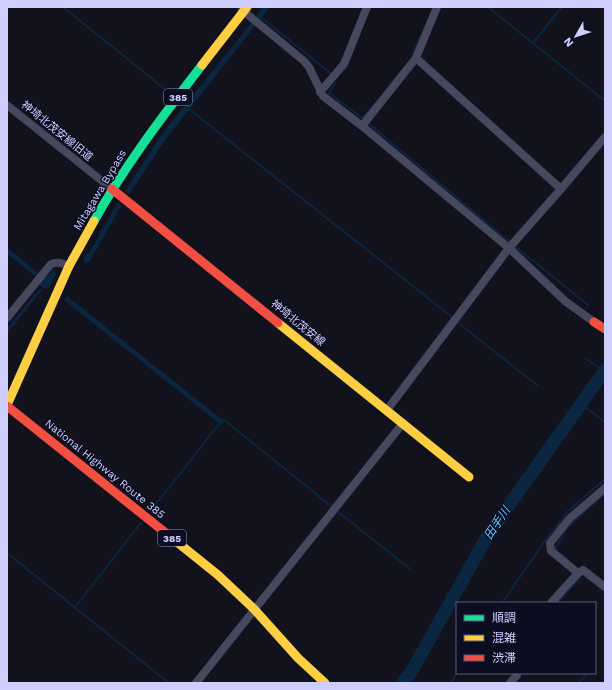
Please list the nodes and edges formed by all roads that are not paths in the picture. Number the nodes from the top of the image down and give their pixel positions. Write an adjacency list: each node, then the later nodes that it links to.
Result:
1 (367, 7): 5 (street)
2 (437, 7): 4 (street)
3 (243, 9): 5 (street); 9 (main road, Mitagawa Bypass / 385)
4 (416, 58): 7 (street); 10 (street)
5 (320, 92): 7 (street)
6 (7, 105): 9 (street, 神埼北茂安線旧道)
7 (362, 126): 11 (street)
8 (605, 137): 10 (street)
9 (112, 189): 12 (main road, Mitagawa Bypass / 385); 16 (main road, 神埼北茂安線)
10 (562, 189): 11 (street)
11 (509, 248): 14 (street); 16 (street)
12 (69, 266): 13 (street); 15 (main road, Mitagawa Bypass / 385)
13 (7, 318)
14 (599, 325)
15 (7, 406): 23 (main road, National Highway Route 385 / 385)
16 (386, 410): 17 (main road, 神埼北茂安線)
17 (403, 423): 18 (main road, 神埼北茂安線); 23 (street)
18 (469, 477)
19 (605, 488): 20 (street)
20 (578, 573): 21 (street); 22 (street)
21 (605, 587)
22 (552, 602)
23 (254, 609): 25 (street); 26 (main road, National Highway Route 385 / 385)
24 (517, 674): 27 (street)
25 (196, 683)
26 (325, 683)
27 (510, 683)

